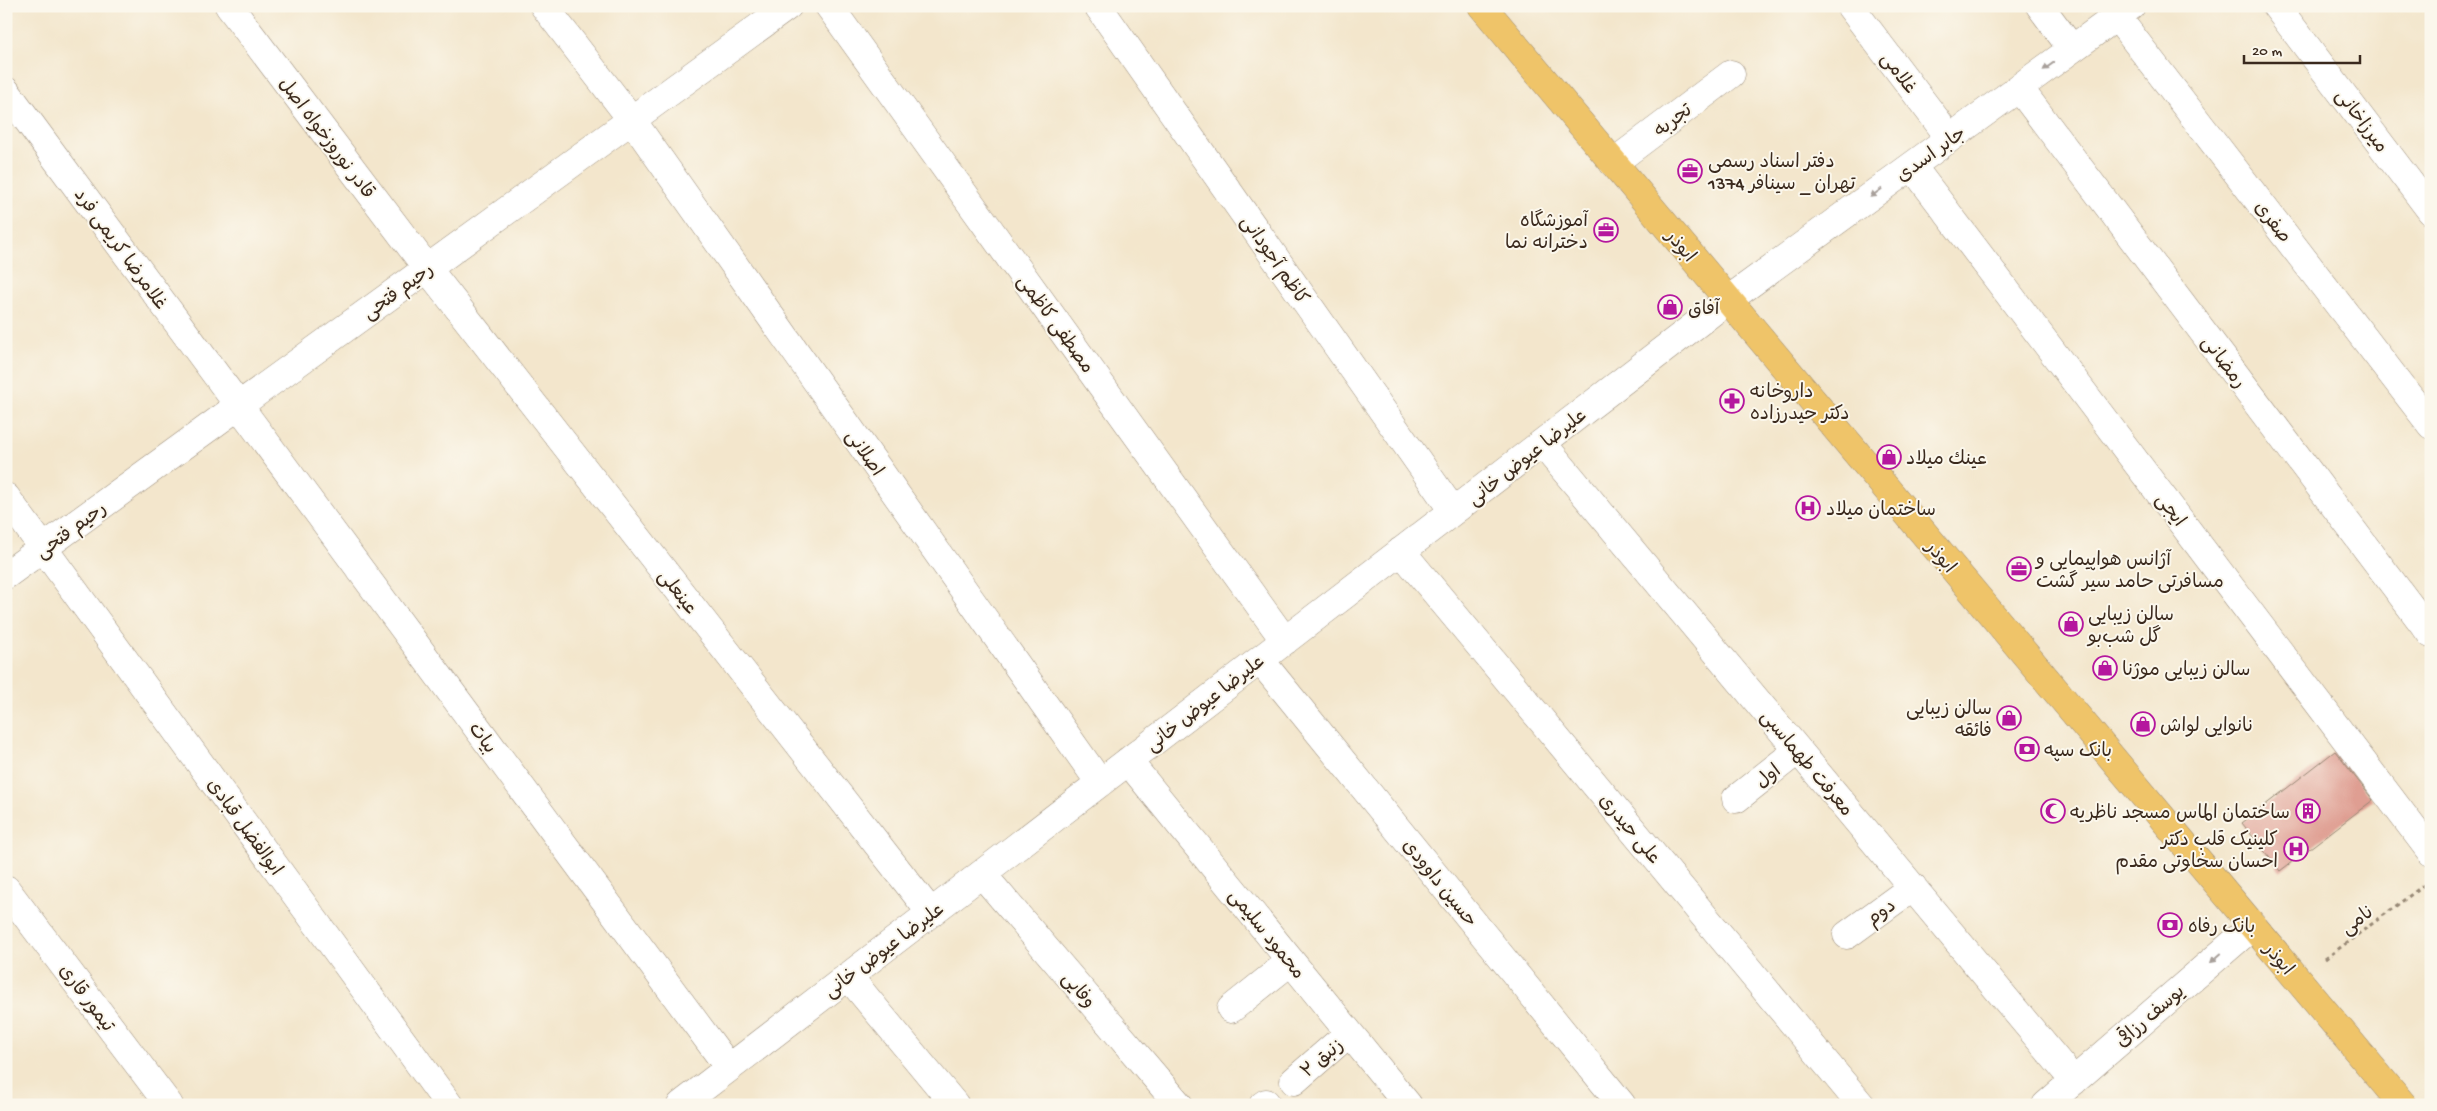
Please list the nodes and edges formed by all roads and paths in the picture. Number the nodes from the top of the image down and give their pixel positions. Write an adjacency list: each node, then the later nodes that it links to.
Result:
1 (229, 6): 20 (street, قادر نوروزخواه اصل)
2 (544, 6): 15 (street, اصلانی)
3 (788, 6): 15 (street, رحیم فتحی)
4 (829, 6): 31 (street, مصطفی کاظمی)
5 (1098, 6): 26 (street, کاظم آجودانی)
6 (1482, 6): 17 (main road, ابوذر)
7 (1850, 6): 16 (street, غلامی)
8 (2040, 6): 11 (street)
9 (2276, 6): 19 (street, میرزاخانی)
10 (2124, 11): 11 (street, جابر اسدی); 23 (street, صفری)
11 (2072, 50): 13 (street, جابر اسدی, one-way to 13)
12 (1731, 74): 17 (street, تجربه)
13 (2018, 88): 16 (street, جابر اسدی); 30 (street, رمضانی)
14 (6, 91): 22 (street, غلامرضا کریمی فرد)
15 (632, 120): 20 (street, رحیم فتحی); 35 (street, اصلانی)
16 (1950, 138): 18 (street, جابر اسدی)
17 (1613, 164): 21 (main road, ابوذر)
18 (1912, 166): 21 (street, جابر اسدی, one-way to 21); 37 (street, ایجی)
19 (2431, 211)
20 (427, 268): 22 (street, رحیم فتحی); 42 (street, عینعلی)
21 (1728, 300): 24 (street, علیرضا عیوض خانی); 43 (main road, ابوذر)
22 (239, 406): 27 (street, رحیم فتحی); 50 (street, بیات)
23 (2431, 425)
24 (1542, 443): 26 (street, علیرضا عیوض خانی); 33 (street, معرفت طهماسبی)
25 (6, 497): 27 (street, ابوالفضل قبادی)
26 (1454, 511): 28 (street, علیرضا عیوض خانی)
27 (43, 548): 29 (street, رحیم فتحی); 55 (street, ابوالفضل قبادی)
28 (1401, 551): 31 (street, علیرضا عیوض خانی); 60 (street, علی حیدری)
29 (6, 575)
30 (2431, 634)
31 (1285, 641): 32 (street, علیرضا عیوض خانی)
32 (1260, 660): 34 (street, علیرضا عیوض خانی); 59 (street, حسین داوودی)
33 (1798, 750): 36 (street, اول); 40 (street, معرفت طهماسبی)
34 (1128, 761): 35 (street, علیرضا عیوض خانی); 45 (street, محمود سلیمی)
35 (1100, 783): 38 (street, علیرضا عیوض خانی)
36 (1736, 799)
37 (2431, 852)
38 (982, 874): 42 (street, علیرضا عیوض خانی); 57 (street, وفایی)
39 (2431, 880): 47 (path, نامی)
40 (1913, 887): 44 (street, دوم); 52 (street, معرفت طهماسبی)
41 (6, 889): 54 (street, تیمور قاری)
42 (931, 912): 46 (street, علیرضا عیوض خانی)
43 (2253, 926): 47 (main road, ابوذر); 52 (street, یوسف رزاقی, one-way to 52)
44 (1847, 935)
45 (1291, 961): 48 (street); 49 (street, محمود سلیمی)
46 (848, 976): 50 (street, علیرضا عیوض خانی); 56 (street)
47 (2298, 980): 62 (main road, ابوذر)
48 (1231, 1010)
49 (1349, 1033): 51 (street, زنبق ۲); 58 (street, محمود سلیمی)
50 (729, 1068): 53 (street, علیرضا عیوض خانی)
51 (1294, 1081)
52 (2074, 1081): 61 (street, یوسف رزاقی)
53 (697, 1100)
54 (169, 1105)
55 (450, 1105)
56 (955, 1105)
57 (1178, 1105)
58 (1408, 1105)
59 (1622, 1105)
60 (1862, 1105)
61 (2046, 1105)
62 (2403, 1105)

